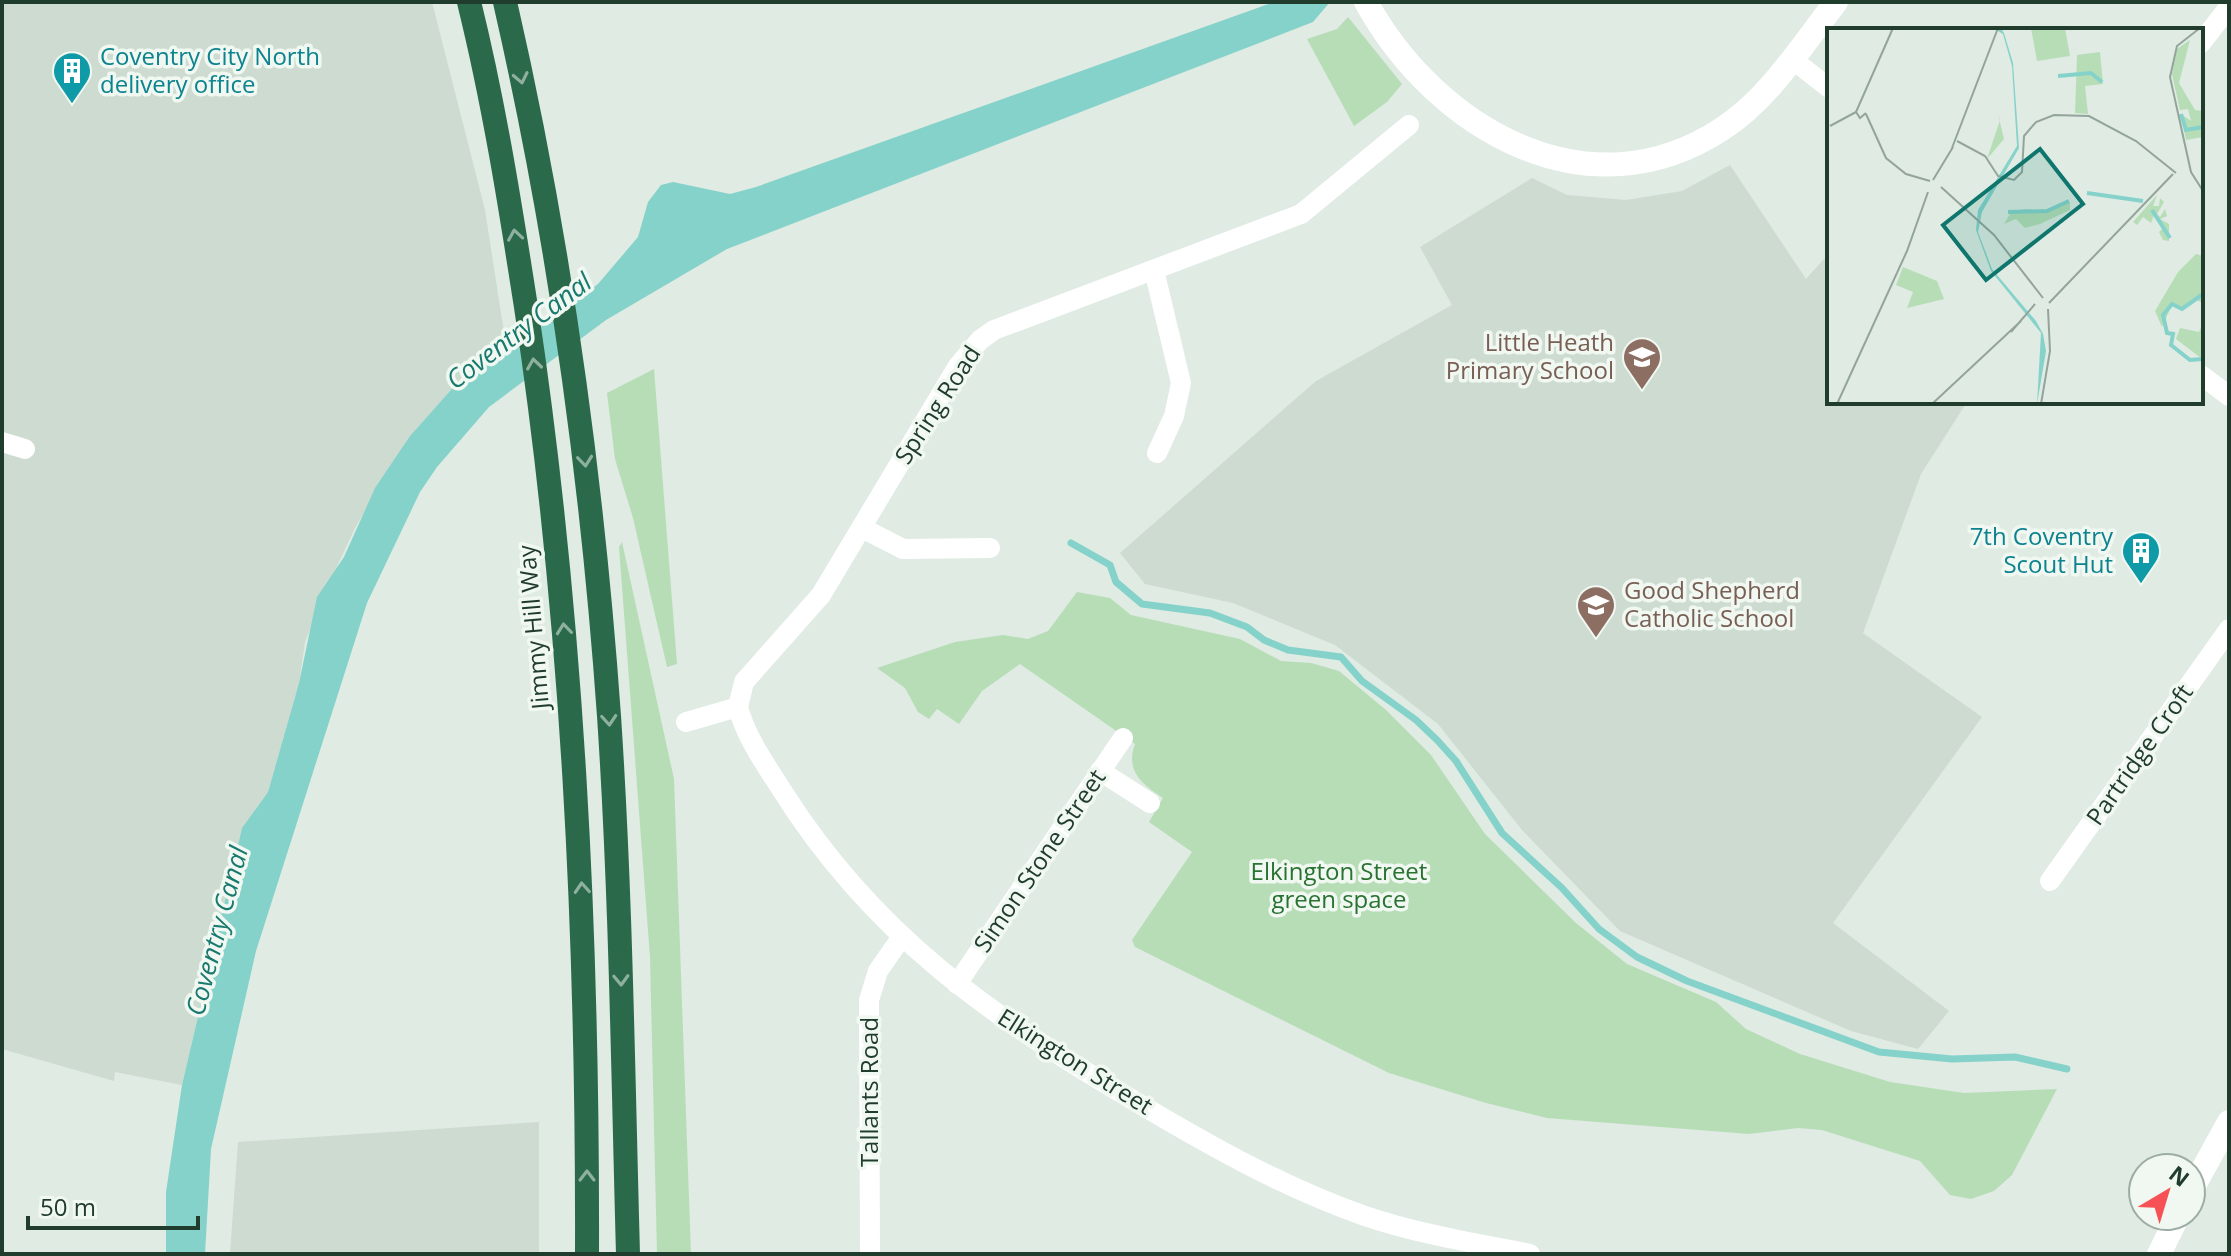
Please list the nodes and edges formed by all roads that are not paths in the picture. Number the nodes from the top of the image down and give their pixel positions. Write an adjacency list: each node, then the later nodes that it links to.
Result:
1 (469, 2): 30 (highway, Jimmy Hill Way, one-way to 1)
2 (505, 2): 31 (highway, one-way to 31)
3 (1366, 2): 7 (main road)
4 (1836, 2): 7 (main road)
5 (2229, 7): 6 (street)
6 (2203, 40)
7 (1792, 59): 8 (street)
8 (1827, 86)
9 (1409, 125): 10 (street, Spring Road)
10 (1154, 270): 15 (street); 16 (street, Spring Road)
11 (2203, 376): 12 (street)
12 (2229, 396)
13 (2, 442): 14 (street)
14 (25, 449)
15 (1157, 453)
16 (862, 528): 17 (street); 19 (street, Spring Road)
17 (990, 548)
18 (2229, 629): 24 (street, Partridge Croft)
19 (738, 707): 20 (street); 25 (street, Elkington Street)
20 (686, 722)
21 (1123, 738): 22 (street, Simon Stone Street)
22 (1100, 771): 23 (street); 26 (street, Simon Stone Street)
23 (1150, 803)
24 (2050, 881)
25 (901, 938): 26 (street, Elkington Street); 32 (street, Tallants Road)
26 (957, 984): 33 (street, Elkington Street)
27 (2229, 1122): 28 (main road)
28 (2207, 1162)
29 (2170, 1232): 34 (main road)
30 (587, 1254)
31 (628, 1254)
32 (870, 1254)
33 (1530, 1254)
34 (2159, 1254)

